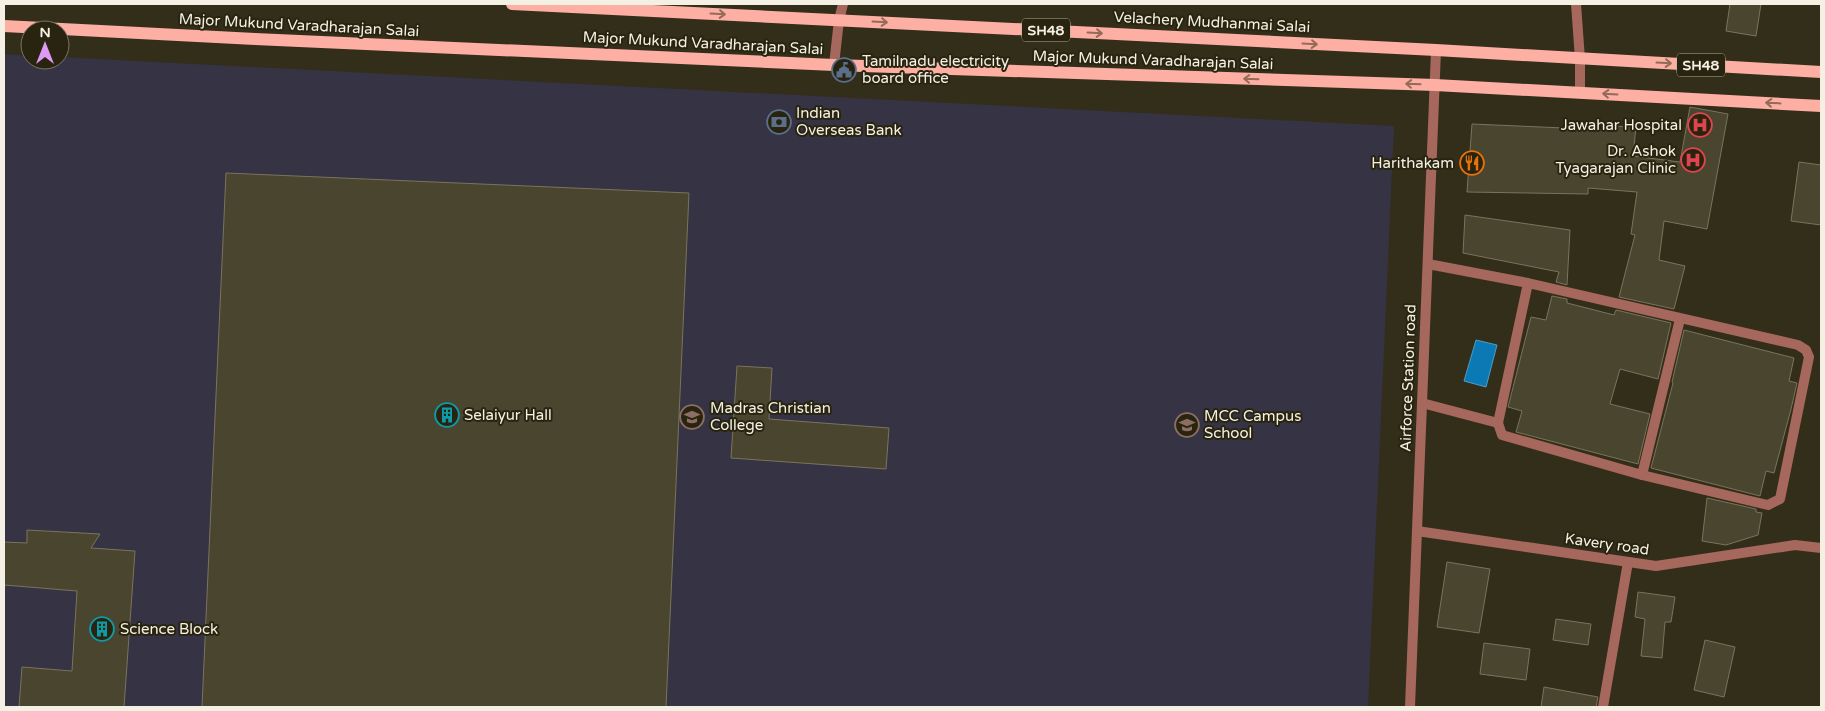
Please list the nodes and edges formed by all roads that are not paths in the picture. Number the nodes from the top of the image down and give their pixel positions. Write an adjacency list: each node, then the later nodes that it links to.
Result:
1 (512, 4): 4 (main road, Velachery Mudhanmai Salai / SH48, one-way to 4)
2 (843, 4): 4 (street)
3 (1576, 4): 7 (street)
4 (839, 20): 6 (main road, Velachery Mudhanmai Salai / SH48, one-way to 6); 8 (street)
5 (4, 26): 8 (main road, Major Mukund Varadharajan Salai / SH48)
6 (1436, 50): 7 (main road, Velachery Mudhanmai Salai / SH48); 10 (street, Airforce Station road)
7 (1580, 59): 9 (main road, SH48, one-way to 9); 11 (street)
8 (834, 65): 10 (main road, Major Mukund Varadharajan Salai / SH48, one-way to 8)
9 (1821, 72)
10 (1435, 85): 11 (main road, Major Mukund Varadharajan Salai / SH48); 13 (street, Airforce Station road)
11 (1580, 92): 12 (main road, Major Mukund Varadharajan Salai / SH48, one-way to 11)
12 (1821, 106)
13 (1428, 264): 14 (street); 16 (street, Airforce Station road)
14 (1528, 283): 15 (street); 17 (street)
15 (1680, 319): 18 (street); 18 (street)
16 (1422, 403): 17 (street); 19 (street, Airforce Station road)
17 (1498, 423): 18 (street)
18 (1642, 475)
19 (1417, 531): 21 (street, Kavery road); 22 (street, Airforce Station road)
20 (1821, 548): 21 (street, Kavery road)
21 (1628, 562): 23 (street)
22 (1410, 707)
23 (1603, 707)

